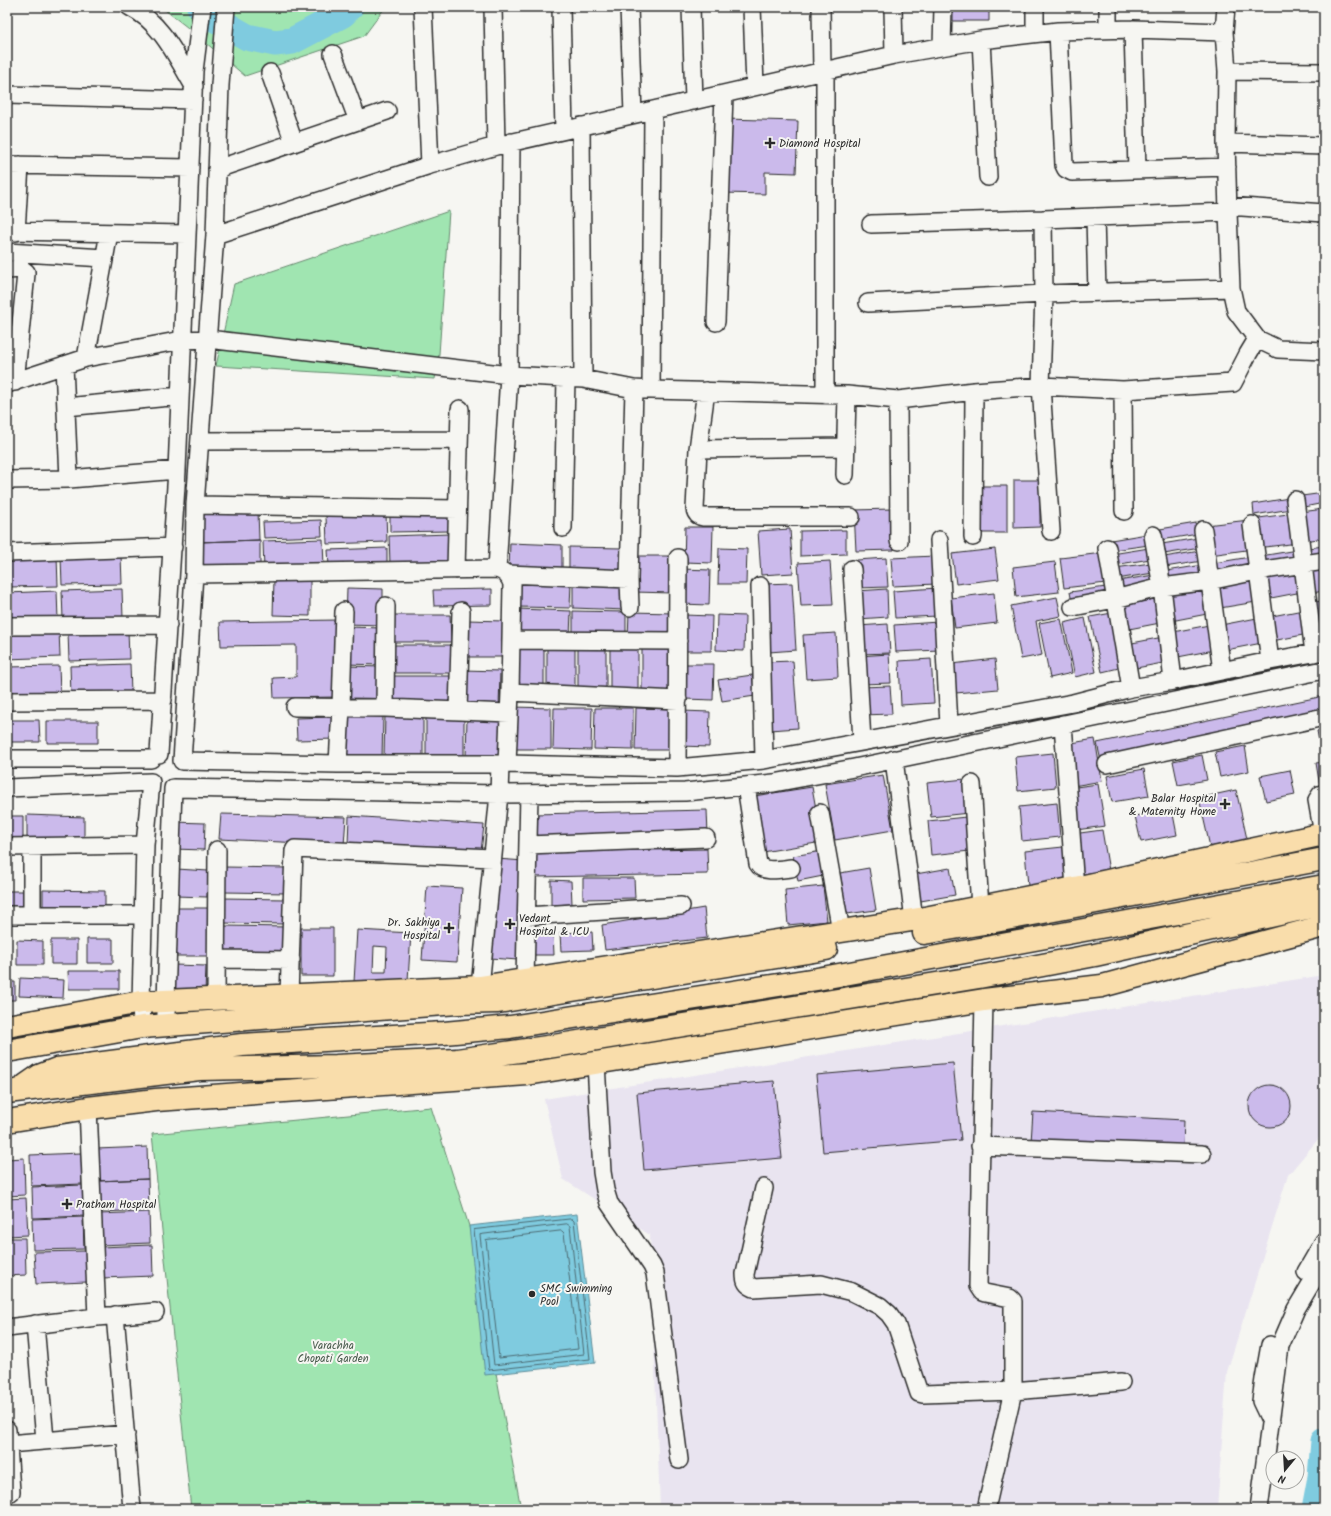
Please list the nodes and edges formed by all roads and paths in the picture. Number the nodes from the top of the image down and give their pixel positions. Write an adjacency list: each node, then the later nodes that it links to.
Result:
1 (130, 7): 29 (street)
2 (202, 7): 29 (street)
3 (226, 7): 48 (street)
4 (423, 7): 45 (street)
5 (493, 7): 42 (street)
6 (561, 7): 39 (street)
7 (629, 7): 36 (street)
8 (691, 7): 33 (street)
9 (752, 7): 30 (street)
10 (821, 7): 25 (street)
11 (893, 7): 24 (street)
12 (943, 7): 22 (street)
13 (1035, 7): 20 (street)
14 (1108, 7): 16 (street)
15 (1226, 7): 19 (street)
16 (1108, 29): 17 (street); 18 (street)
17 (1133, 29): 19 (street); 49 (street)
18 (1058, 30): 20 (street); 49 (street)
19 (1224, 32): 26 (street)
20 (1035, 33): 21 (street)
21 (981, 40): 22 (street); 50 (street)
22 (942, 47): 24 (street)
23 (333, 54): 37 (street)
24 (894, 55): 25 (street)
25 (824, 70): 30 (street); 83 (street)
26 (1227, 71): 27 (street); 41 (street)
27 (1324, 72)
28 (270, 73): 40 (street)
29 (194, 85): 32 (street); 47 (street)
30 (755, 86): 31 (street)
31 (724, 94): 33 (street); 67 (street)
32 (7, 95)
33 (694, 101): 34 (street)
34 (653, 110): 36 (street); 79 (street)
35 (387, 111): 37 (street)
36 (632, 114): 38 (street)
37 (358, 121): 40 (street)
38 (581, 126): 39 (street); 75 (street)
39 (564, 130): 42 (street)
40 (294, 143): 48 (street)
41 (1226, 143): 43 (street); 46 (street)
42 (504, 144): 45 (street); 74 (street)
43 (1324, 146)
44 (14, 165): 47 (street); 56 (street)
45 (430, 165): 59 (street)
46 (1227, 167): 49 (street); 51 (street)
47 (190, 168): 58 (street)
48 (217, 169): 59 (street)
49 (1137, 170)
50 (988, 177)
51 (1228, 209): 52 (street); 53 (street); 63 (street)
52 (1324, 213)
53 (1095, 217): 54 (street); 64 (street)
54 (1043, 219): 55 (street); 65 (street)
55 (871, 224)
56 (12, 231): 57 (street)
57 (109, 233): 58 (street); 61 (street)
58 (187, 234): 70 (street)
59 (215, 235): 68 (street)
60 (7, 252): 61 (street)
61 (104, 258): 72 (street)
62 (7, 270): 76 (street)
63 (1231, 288): 64 (street); 69 (street)
64 (1097, 292): 65 (street)
65 (1044, 294): 66 (street); 77 (street)
66 (868, 303)
67 (716, 322)
68 (208, 339): 70 (street); 74 (street); 90 (street)
69 (1257, 339): 71 (street); 80 (street)
70 (182, 340): 72 (street); 85 (street)
71 (1324, 351)
72 (86, 358): 73 (street)
73 (64, 365): 76 (street); 87 (street)
74 (508, 375): 75 (street); 119 (street)
75 (574, 378): 78 (street); 103 (street)
76 (11, 383)
77 (1041, 386): 80 (street); 82 (street); 105 (street)
78 (634, 389): 79 (street); 121 (street)
79 (651, 390): 81 (street)
80 (1123, 390): 100 (street)
81 (706, 392): 83 (street); 92 (street)
82 (974, 392): 86 (street); 107 (street)
83 (825, 395): 84 (street)
84 (847, 395): 86 (street); 91 (street)
85 (180, 396): 87 (street); 93 (street)
86 (898, 400): 109 (street)
87 (66, 408): 95 (street)
88 (460, 409): 89 (street)
89 (459, 440): 90 (street); 99 (street)
90 (200, 442): 98 (street)
91 (846, 447): 92 (street); 94 (street)
92 (698, 449): 101 (street)
93 (177, 470): 95 (street); 110 (street)
94 (845, 475)
95 (69, 478): 96 (street)
96 (7, 480)
97 (1295, 500): 115 (street)
98 (195, 505): 99 (street); 120 (street)
99 (457, 509): 117 (street)
100 (1124, 511)
101 (851, 517)
102 (1252, 525): 118 (street)
103 (563, 528)
104 (1203, 530): 122 (street)
105 (1052, 531)
106 (1153, 534): 124 (street)
107 (973, 538)
108 (939, 540): 152 (street)
109 (898, 541)
110 (173, 547): 112 (street); 131 (street)
111 (1107, 548): 125 (street)
112 (7, 552)
113 (678, 558): 134 (street)
114 (1324, 561): 115 (street)
115 (1304, 564): 118 (street); 135 (street)
116 (852, 569): 153 (street)
117 (456, 570): 119 (street); 120 (street)
118 (1257, 571): 122 (street); 136 (street)
119 (502, 572): 121 (street); 133 (street)
120 (194, 574): 158 (street)
121 (629, 579): 127 (street)
122 (1209, 581): 124 (street); 138 (street)
123 (760, 586): 157 (street)
124 (1162, 588): 125 (street); 139 (street)
125 (1115, 599): 128 (street); 140 (street)
126 (386, 606): 147 (street)
127 (630, 607)
128 (1073, 607)
129 (344, 611): 146 (street)
130 (461, 611): 148 (street)
131 (168, 625): 132 (street); 142 (street)
132 (7, 626)
133 (511, 640): 134 (street); 141 (street)
134 (678, 641): 143 (street)
135 (1319, 652): 136 (street)
136 (1270, 661): 138 (street)
137 (1324, 670): 151 (street)
138 (1222, 671): 139 (street)
139 (1174, 681): 140 (street)
140 (1131, 688): 152 (street)
141 (510, 692): 143 (street); 149 (street)
142 (163, 700): 144 (street); 154 (street)
143 (678, 700): 162 (street)
144 (7, 701)
145 (295, 707): 146 (street)
146 (341, 707): 147 (street); 159 (street)
147 (385, 708): 148 (street)
148 (458, 711): 149 (street)
149 (510, 713): 160 (street)
150 (1324, 717): 161 (street)
151 (1063, 724): 156 (street); 184 (street)
152 (948, 726): 153 (street)
153 (862, 742): 157 (street)
154 (155, 757): 155 (street); 158 (street); 163 (street)
155 (7, 759)
156 (894, 759): 165 (street); 192 (street)
157 (764, 760): 162 (street)
158 (182, 761): 159 (street); 167 (street)
159 (338, 764): 160 (street)
160 (504, 764): 162 (street); 168 (street)
161 (1107, 764)
162 (677, 768)
163 (151, 782): 166 (street); 167 (street); 174 (street)
164 (972, 784): 187 (street)
165 (746, 786): 169 (street); 181 (street)
166 (7, 788)
167 (173, 788): 168 (street); 201 (street)
168 (499, 794): 169 (street); 179 (street)
169 (529, 794): 175 (street)
170 (1321, 794): 172 (street)
171 (820, 813): 194 (street)
172 (1324, 836): 184 (main road)
173 (706, 838): 175 (street)
174 (146, 845): 177 (street); 190 (street)
175 (528, 845): 191 (street)
176 (7, 847): 177 (street)
177 (32, 847): 189 (street)
178 (216, 850): 195 (street)
179 (492, 858): 196 (street); 198 (street)
180 (1324, 859): 204 (main road)
181 (790, 868)
182 (1324, 872): 207 (main road)
183 (1324, 886): 210 (main road)
184 (1075, 888): 187 (main road)
185 (1324, 904): 210 (main road)
186 (681, 906): 191 (street)
187 (980, 907): 192 (main road)
188 (7, 915): 189 (street)
189 (32, 915): 190 (street)
190 (143, 915): 203 (street)
191 (527, 916): 197 (street)
192 (914, 920): 194 (main road)
193 (1324, 926): 202 (main road)
194 (841, 931): 197 (main road)
195 (217, 959): 196 (street); 200 (street)
196 (291, 960): 199 (street)
197 (525, 980): 198 (main road)
198 (480, 987): 199 (main road)
199 (289, 995): 200 (main road)
200 (216, 998): 201 (main road)
201 (166, 1000): 203 (main road); 204 (street)
202 (984, 1000): 209 (main road); 213 (street)
203 (140, 1002): 205 (main road); 206 (street)
204 (166, 1025): 206 (main road)
205 (7, 1026)
206 (142, 1027): 207 (main road)
207 (41, 1044): 208 (main road)
208 (7, 1051)
209 (596, 1063): 211 (main road); 229 (street)
210 (13, 1091)
211 (88, 1108): 212 (main road); 220 (street)
212 (7, 1121)
213 (980, 1146): 214 (street); 224 (street)
214 (1202, 1154)
215 (764, 1188): 224 (street)
216 (1324, 1241): 225 (street)
217 (1324, 1262): 225 (street)
218 (155, 1312): 219 (street)
219 (115, 1315): 220 (street); 226 (street)
220 (97, 1317): 221 (street)
221 (36, 1324): 222 (street); 228 (street)
222 (7, 1328)
223 (1121, 1382): 224 (street)
224 (1013, 1391): 232 (street)
225 (1271, 1422): 233 (street)
226 (126, 1434): 228 (street); 231 (street)
227 (8, 1437): 228 (street); 230 (street)
228 (45, 1440)
229 (679, 1460)
230 (11, 1492)
231 (132, 1509)
232 (986, 1509)
233 (1259, 1509)

